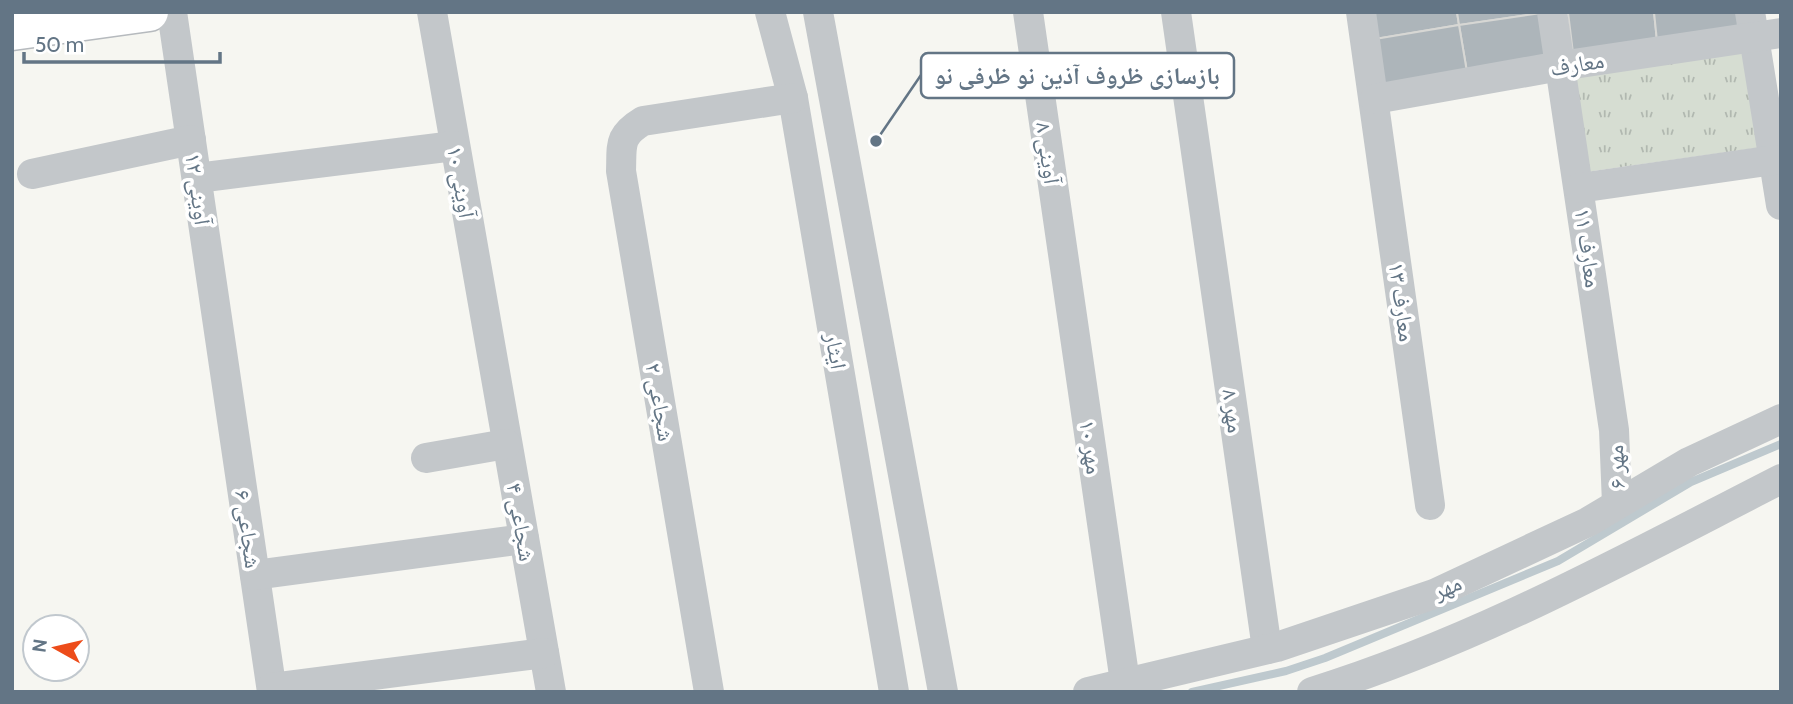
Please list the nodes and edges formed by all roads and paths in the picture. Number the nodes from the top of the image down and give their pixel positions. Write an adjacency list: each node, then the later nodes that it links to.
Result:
1 (149, 12): 11 (main road)
2 (172, 12): 15 (street, ۱۲ آوینی)
3 (432, 12): 16 (street, ۱۰ آوینی)
4 (770, 12): 13 (street, ایثار)
5 (818, 12): 41 (street, ایثار)
6 (1028, 12): 22 (street, ۸ آوینی)
7 (1176, 12): 34 (street, مهر ۸)
8 (1361, 12): 14 (street, معارف ۱۳)
9 (1552, 12): 12 (street, معارف ۱۱)
10 (1761, 28): 12 (street, معارف); 17 (street)
11 (12, 31)
12 (1560, 66): 14 (street, معارف); 20 (street, معارف ۱۱)
13 (793, 98): 39 (street, شجاعی ۲); 40 (street, ایثار)
14 (1374, 99): 31 (street, معارف ۱۳)
15 (191, 140): 18 (street); 19 (street, ۱۲ آوینی)
16 (454, 146): 19 (street); 23 (street, ۱۰ آوینی)
17 (1774, 160): 20 (street); 21 (street)
18 (32, 174)
19 (197, 178): 24 (street, ۱۲ آوینی)
20 (1579, 188): 26 (street, معارف ۱۱)
21 (1781, 205)
22 (1057, 211): 36 (street, مهر ۱۰)
23 (490, 351): 27 (street, شجاعی ۴)
24 (225, 366): 33 (street, شجاعی ۶)
25 (1781, 419): 30 (street, مهر)
26 (1614, 430): 30 (street, مهر ۶)
27 (506, 444): 28 (street); 32 (street, شجاعی ۴)
28 (426, 458)
29 (1781, 479): 43 (street)
30 (1618, 504): 34 (street, مهر)
31 (1430, 505)
32 (524, 539): 33 (street); 35 (street, شجاعی ۴)
33 (255, 575): 37 (street, شجاعی ۶)
34 (1267, 649): 36 (street, مهر)
35 (544, 653): 37 (street); 38 (street, شجاعی ۴)
36 (1125, 682): 42 (street, مهر)
37 (272, 690)
38 (551, 692)
39 (709, 692)
40 (894, 692)
41 (943, 692)
42 (1088, 692)
43 (1312, 692)

